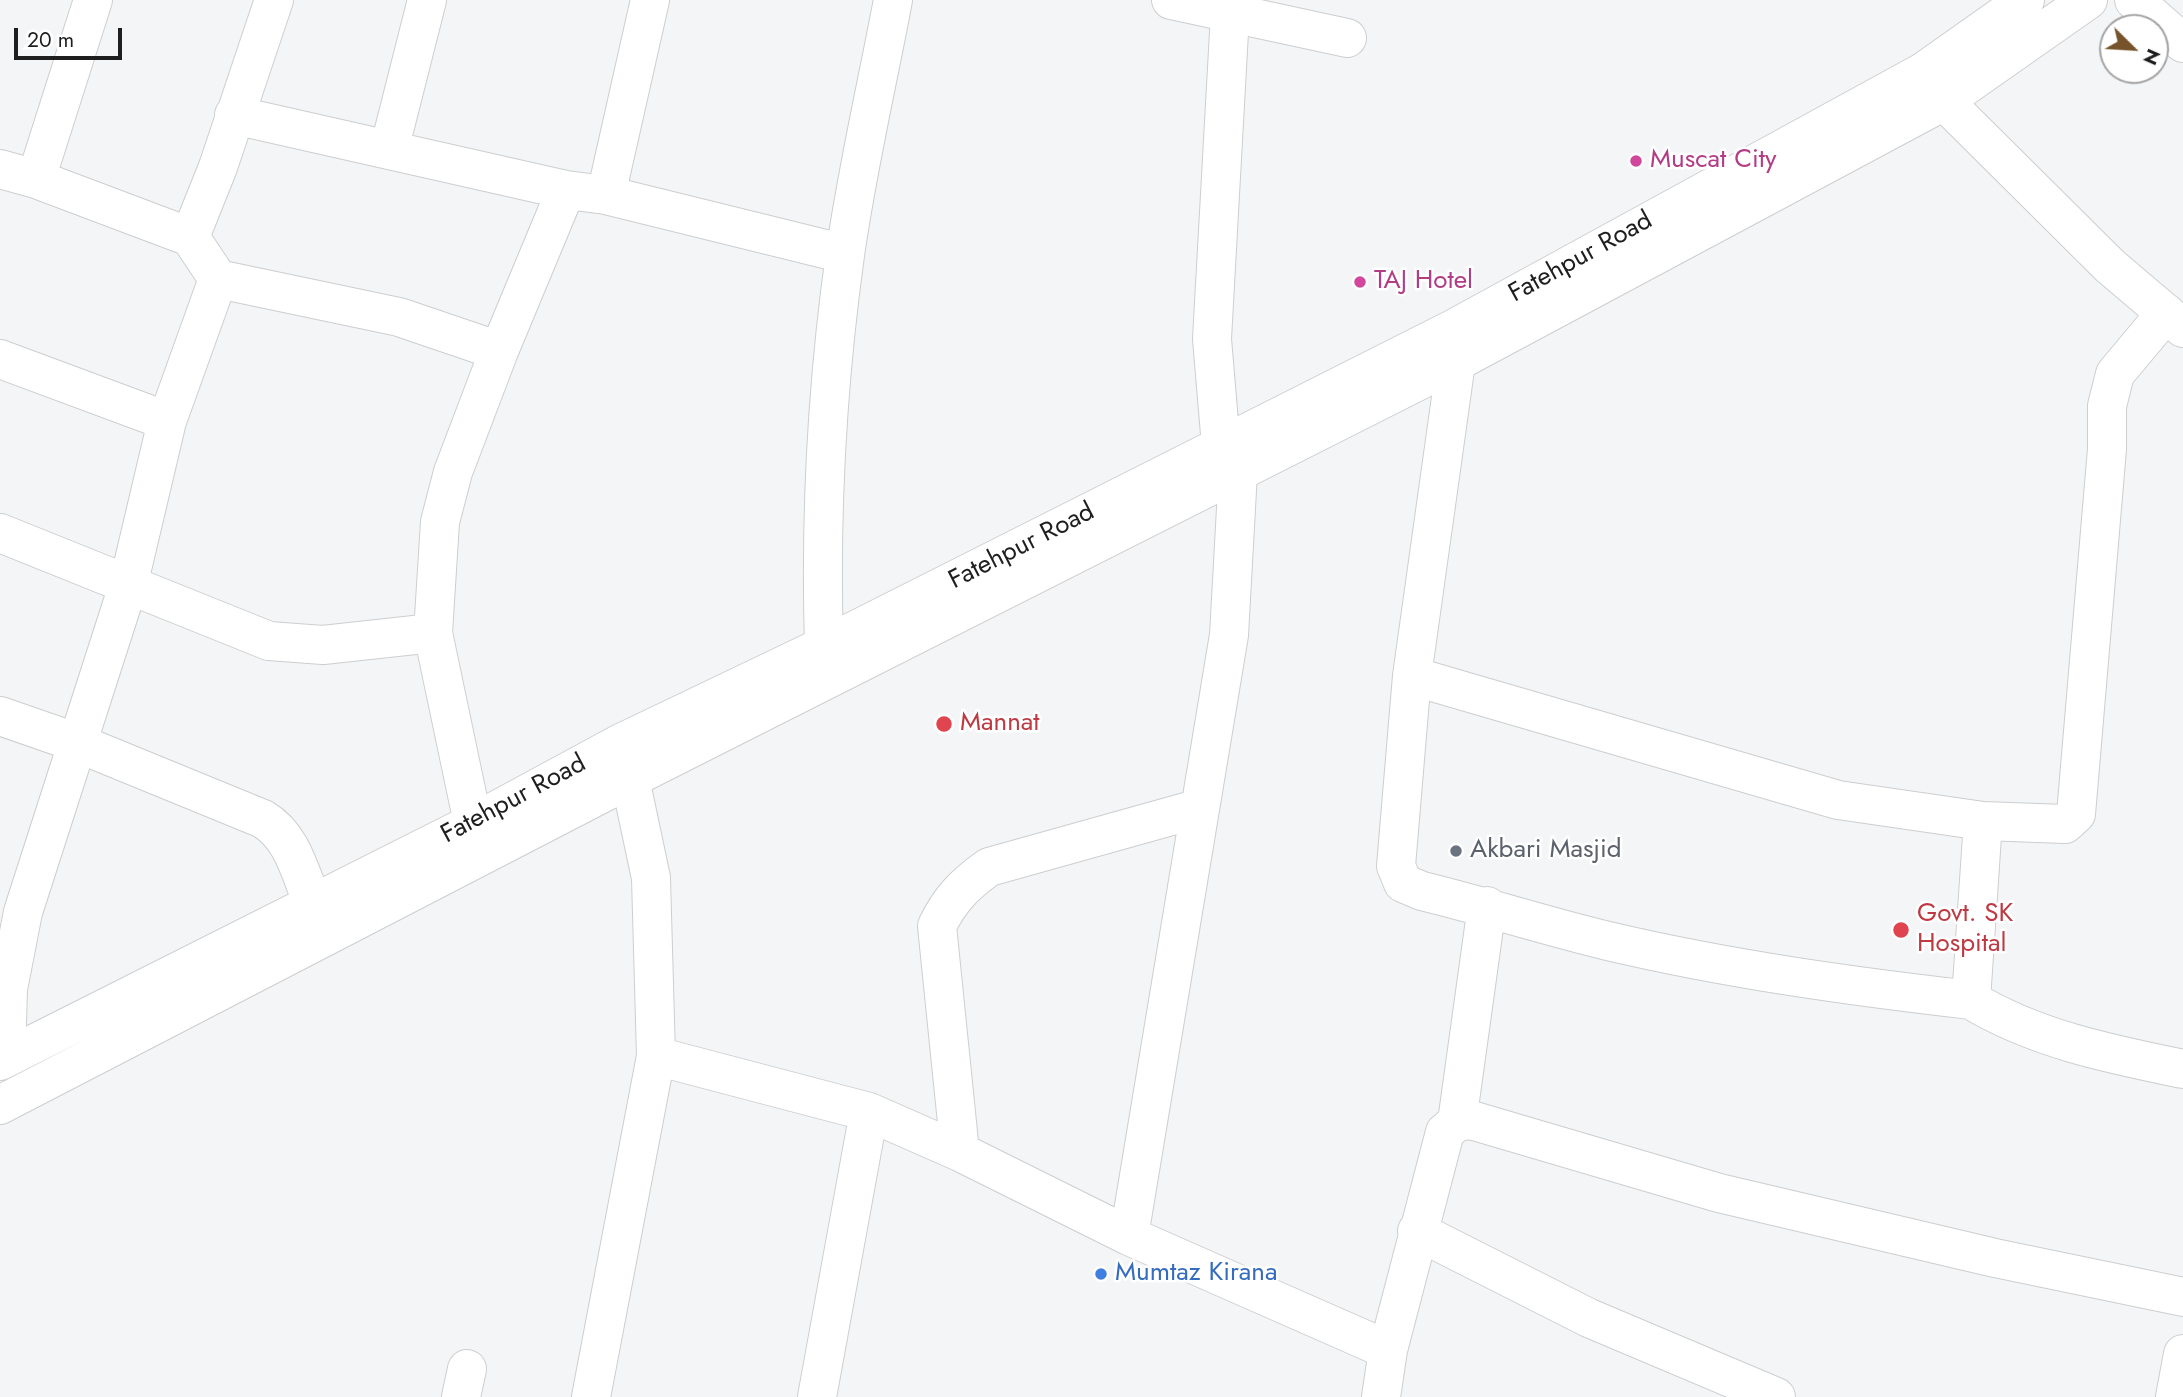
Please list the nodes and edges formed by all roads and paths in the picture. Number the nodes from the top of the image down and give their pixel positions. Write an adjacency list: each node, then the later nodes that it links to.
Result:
1 (93, 0): 17 (street)
2 (274, 0): 14 (street)
3 (427, 0): 15 (street)
4 (650, 0): 19 (street)
5 (893, 0): 21 (street)
6 (1171, 0): 10 (street)
7 (2025, 0): 28 (street, Fatehpur Road)
8 (2088, 0): 13 (street)
9 (2134, 0): 12 (street)
10 (1230, 14): 11 (street); 28 (street)
11 (1347, 38)
12 (2183, 43)
13 (1944, 101): 23 (street); 26 (street)
14 (234, 115): 15 (street); 20 (street)
15 (389, 150): 18 (street)
16 (0, 169): 17 (street)
17 (36, 178): 20 (street)
18 (566, 190): 19 (street); 24 (street)
19 (606, 195): 21 (street)
20 (190, 237): 22 (street)
21 (845, 254): 32 (street)
22 (218, 279): 24 (street); 27 (street)
23 (2174, 321): 39 (street)
24 (499, 351): 31 (street)
25 (0, 359): 27 (street)
26 (1456, 362): 28 (street); 33 (street)
27 (167, 421): 30 (street)
28 (1229, 459): 32 (street, Fatehpur Road); 35 (street); 38 (street)
29 (0, 533): 30 (street)
30 (128, 586): 31 (street); 36 (street)
31 (433, 633): 40 (street)
32 (824, 646): 35 (street, Fatehpur Road)
33 (1412, 677): 39 (street); 42 (street)
34 (0, 716): 36 (street)
35 (715, 717): 37 (street); 40 (street, Fatehpur Road)
36 (75, 742): 41 (street); 43 (street)
37 (630, 779): 45 (street); 48 (street)
38 (1200, 808): 51 (street); 53 (street)
39 (1983, 821): 44 (street)
40 (473, 823): 41 (street, Fatehpur Road)
41 (313, 904): 46 (street, Fatehpur Road)
42 (1487, 906): 44 (street); 50 (street)
43 (12, 907): 46 (street)
44 (1971, 1000): 47 (street)
45 (656, 1056): 49 (street); 57 (street)
46 (3, 1060)
47 (2183, 1069)
48 (0, 1105)
49 (869, 1112): 51 (street); 58 (street)
50 (1457, 1122): 52 (street); 54 (street)
51 (960, 1152): 53 (street)
52 (1417, 1231): 55 (street); 60 (street)
53 (1129, 1236): 55 (street)
54 (2183, 1297)
55 (1388, 1350): 59 (street)
56 (2183, 1354): 61 (street)
57 (591, 1397)
58 (817, 1397)
59 (1381, 1397)
60 (1776, 1397)
61 (2175, 1397)

